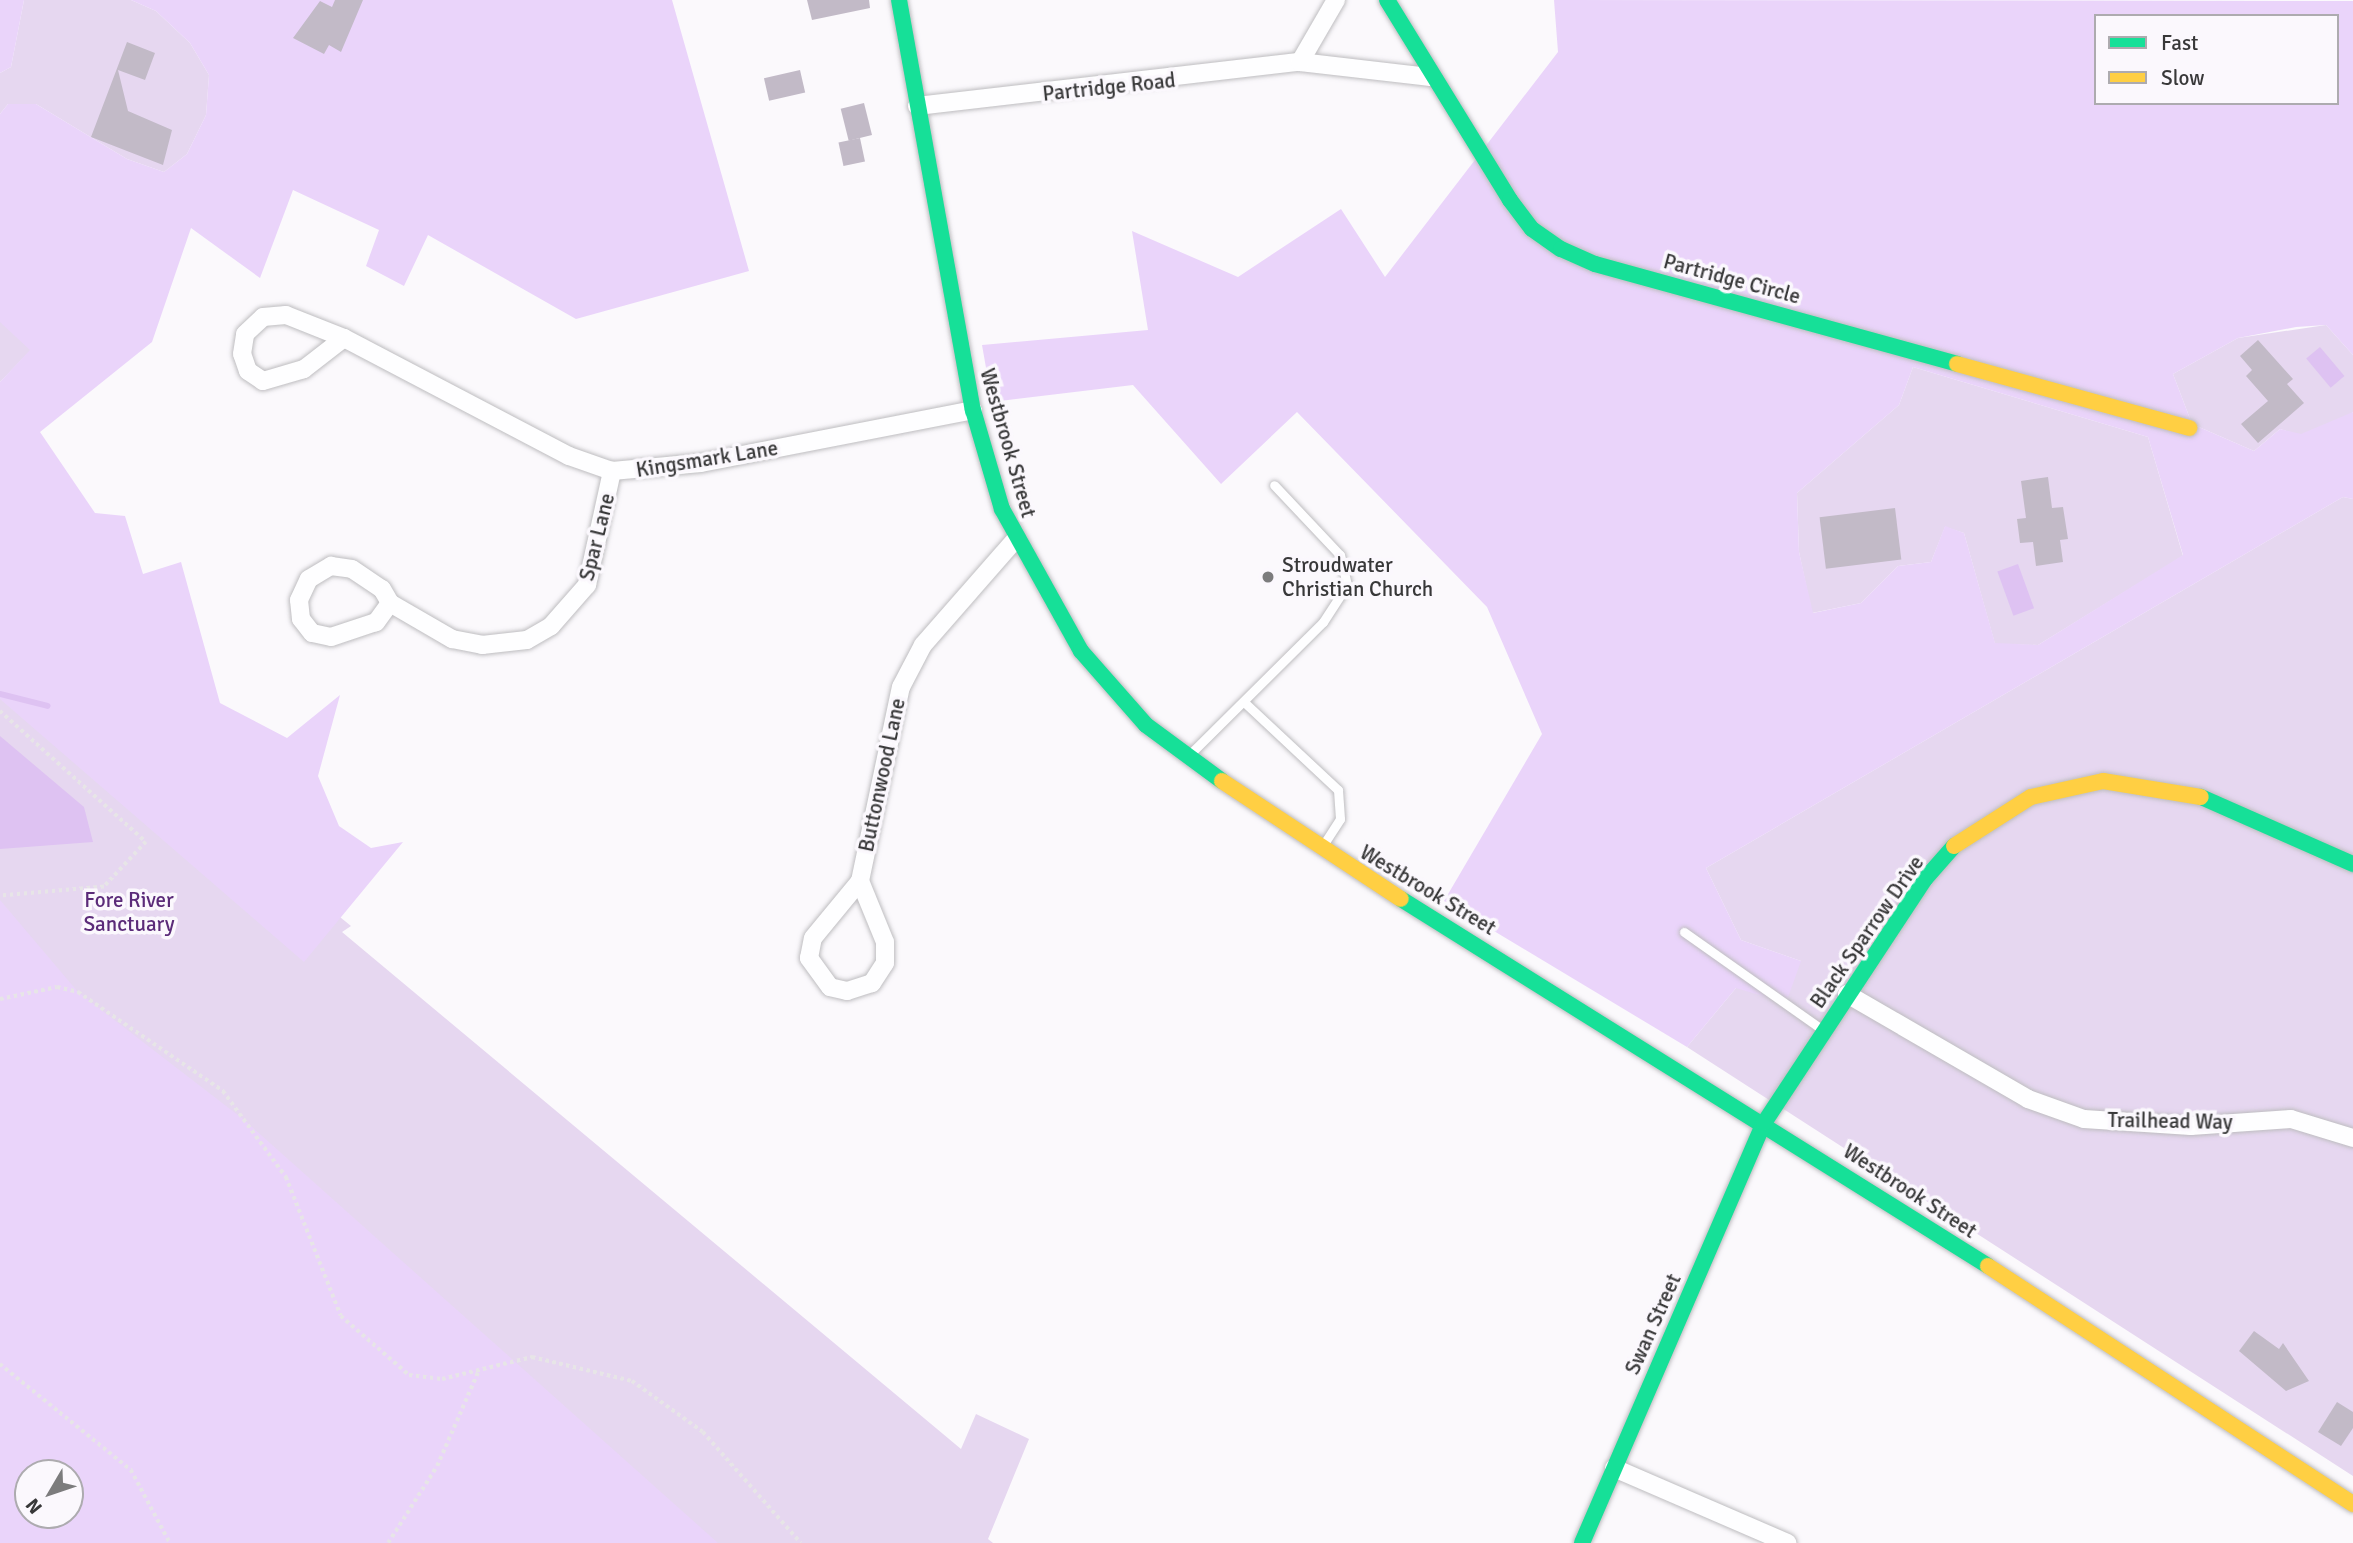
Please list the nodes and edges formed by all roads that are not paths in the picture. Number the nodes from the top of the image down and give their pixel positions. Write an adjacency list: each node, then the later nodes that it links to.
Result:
1 (899, 0): 6 (main road, Westbrook Street)
2 (1336, 0): 4 (street)
3 (1387, 0): 5 (main road, Partridge Circle)
4 (1300, 62): 5 (street, Partridge Road); 6 (street, Partridge Road)
5 (1430, 77): 9 (main road, Partridge Circle)
6 (918, 106): 8 (main road, Westbrook Street)
7 (344, 338): 7 (street, Kingsmark Lane); 10 (street, Kingsmark Lane)
8 (973, 410): 10 (street, Kingsmark Lane); 12 (main road, Westbrook Street)
9 (2189, 428)
10 (612, 471): 13 (street, Spar Lane)
11 (1274, 485): 14 (lane)
12 (1014, 540): 15 (main road, Westbrook Street); 18 (street, Buttonwood Lane)
13 (390, 603): 13 (street, Spar Lane)
14 (1244, 702): 15 (lane); 16 (lane)
15 (1185, 758): 16 (main road, Westbrook Street)
16 (1321, 849): 22 (main road, Westbrook Street)
17 (2353, 864): 20 (main road, Black Sparrow Drive)
18 (860, 881): 18 (street)
19 (1684, 932): 21 (lane)
20 (1847, 994): 21 (main road, Black Sparrow Drive); 23 (street, Trailhead Way)
21 (1824, 1030): 22 (main road, Black Sparrow Drive)
22 (1764, 1123): 24 (main road, Swan Street); 25 (main road, Westbrook Street)
23 (2353, 1138)
24 (1614, 1468): 26 (main road, Swan Street); 27 (street)
25 (2353, 1504)
26 (1582, 1543)
27 (1787, 1543)

